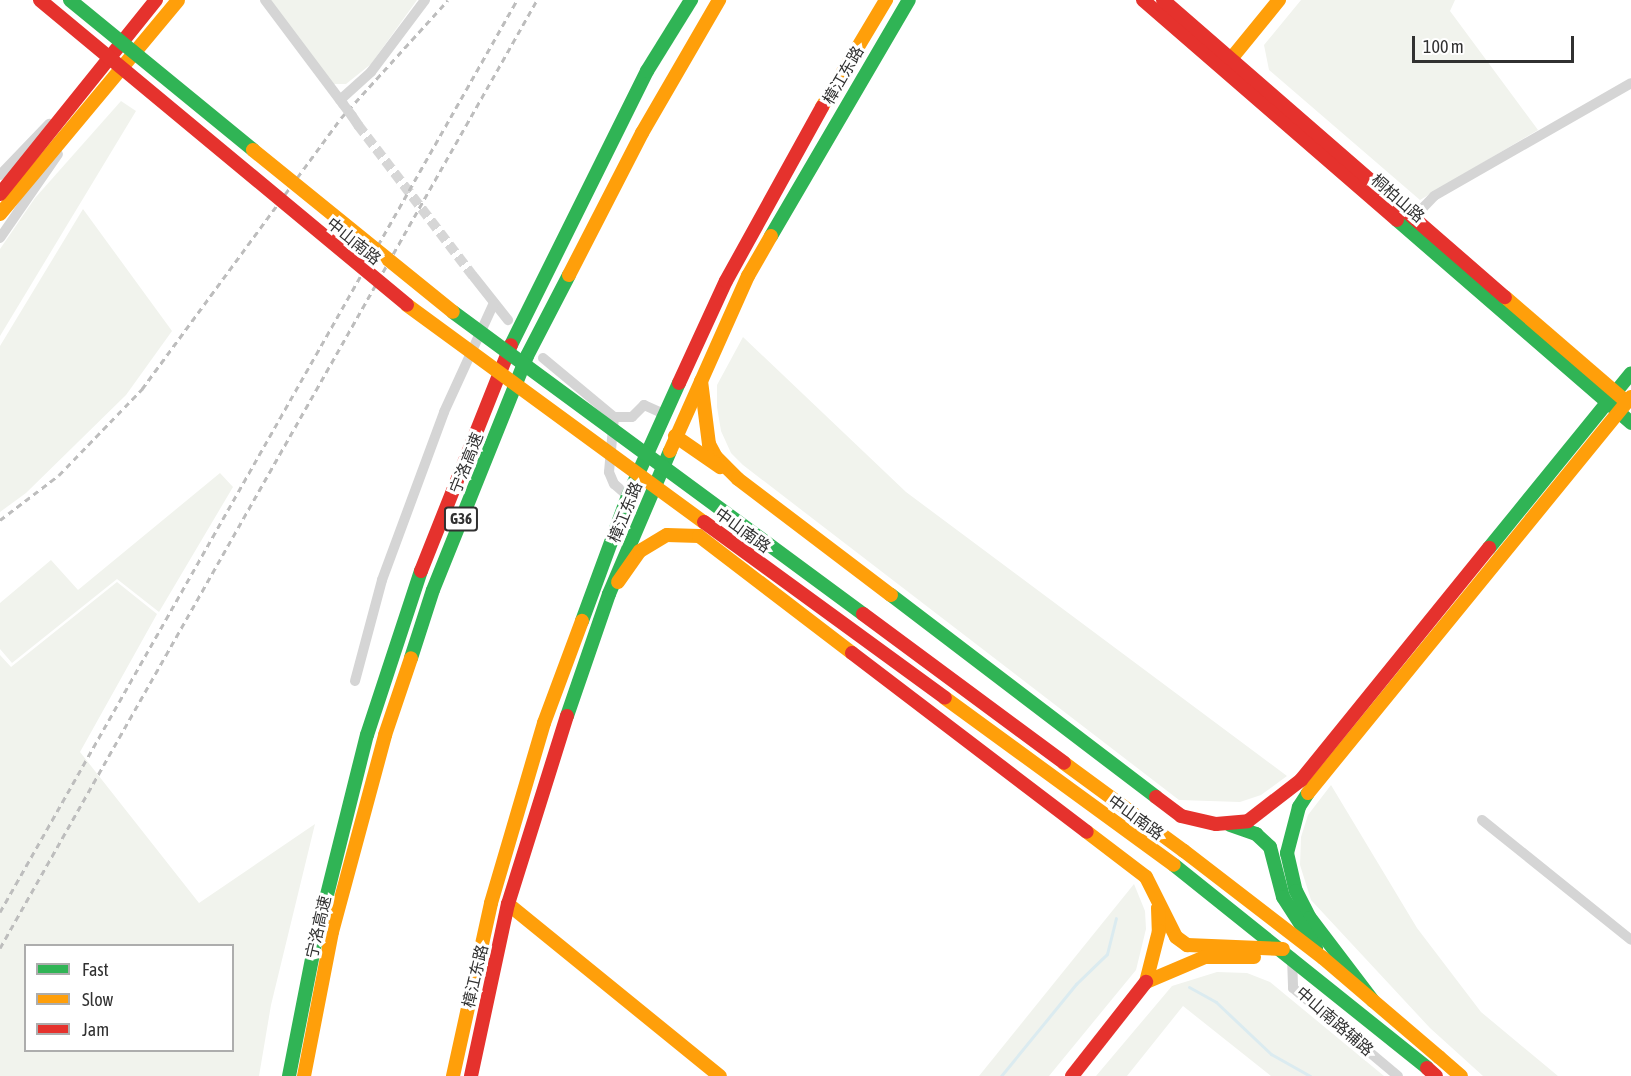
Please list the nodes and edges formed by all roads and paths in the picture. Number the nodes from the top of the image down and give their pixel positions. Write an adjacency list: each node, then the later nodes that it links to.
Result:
1 (40, 0): 45 (main road, 中山南路, bridge)
2 (70, 0): 46 (main road, 中山南路, bridge)
3 (156, 0): 16 (main road)
4 (178, 0): 16 (main road)
5 (265, 0): 17 (street)
6 (425, 0): 17 (street)
7 (691, 0): 50 (main road, 宁洛高速 / G36)
8 (719, 0): 51 (main road, 宁洛高速 / G36)
9 (886, 0): 32 (main road, 樟江东路)
10 (909, 0): 29 (main road, 樟江东路)
11 (1143, 0): 14 (main road, 桐柏山路)
12 (1163, 0): 14 (main road, 桐柏山路)
13 (1279, 0): 14 (main road)
14 (1228, 63): 22 (main road, 桐柏山路); 30 (main road, 桐柏山路)
15 (1631, 83): 22 (street)
16 (86, 102): 19 (street); 20 (main road); 21 (main road); 23 (street)
17 (341, 102): 18 (street, bridge)
18 (355, 121)
19 (0, 175)
20 (0, 194)
21 (0, 214)
22 (1414, 217): 30 (main road, 桐柏山路)
23 (0, 238)
24 (474, 277): 25 (street)
25 (494, 303): 26 (street); 39 (street)
26 (508, 320)
27 (543, 357): 33 (street)
28 (1631, 373): 30 (main road)
29 (701, 380): 35 (main road, 樟江东路); 36 (main road)
30 (1612, 397): 31 (main road, 桐柏山路); 41 (main road)
31 (1627, 404): 34 (main road, 桐柏山路); 48 (main road)
32 (664, 414): 33 (street); 37 (main road, 樟江东路)
33 (614, 417): 37 (street)
34 (1631, 423)
35 (675, 436): 36 (main road); 38 (main road, 樟江东路)
36 (738, 479): 41 (main road)
37 (628, 496): 52 (main road, 樟江东路)
38 (609, 594): 42 (main road); 43 (main road, 樟江东路)
39 (355, 681)
40 (1482, 820): 44 (street)
41 (1228, 824): 46 (main road)
42 (1158, 898): 45 (main road); 47 (main road)
43 (508, 904): 53 (main road, 樟江东路); 54 (main road)
44 (1631, 940)
45 (1287, 953): 47 (main road); 49 (main road, 中山南路); 56 (street, 中山南路辅路)
46 (1323, 958): 48 (main road, 中山南路)
47 (1146, 982): 55 (main road)
48 (1373, 1000): 57 (main road, 中山南路)
49 (1431, 1072)
50 (289, 1076)
51 (304, 1076)
52 (453, 1076)
53 (471, 1076)
54 (720, 1076)
55 (1072, 1076)
56 (1398, 1076)
57 (1461, 1076)

